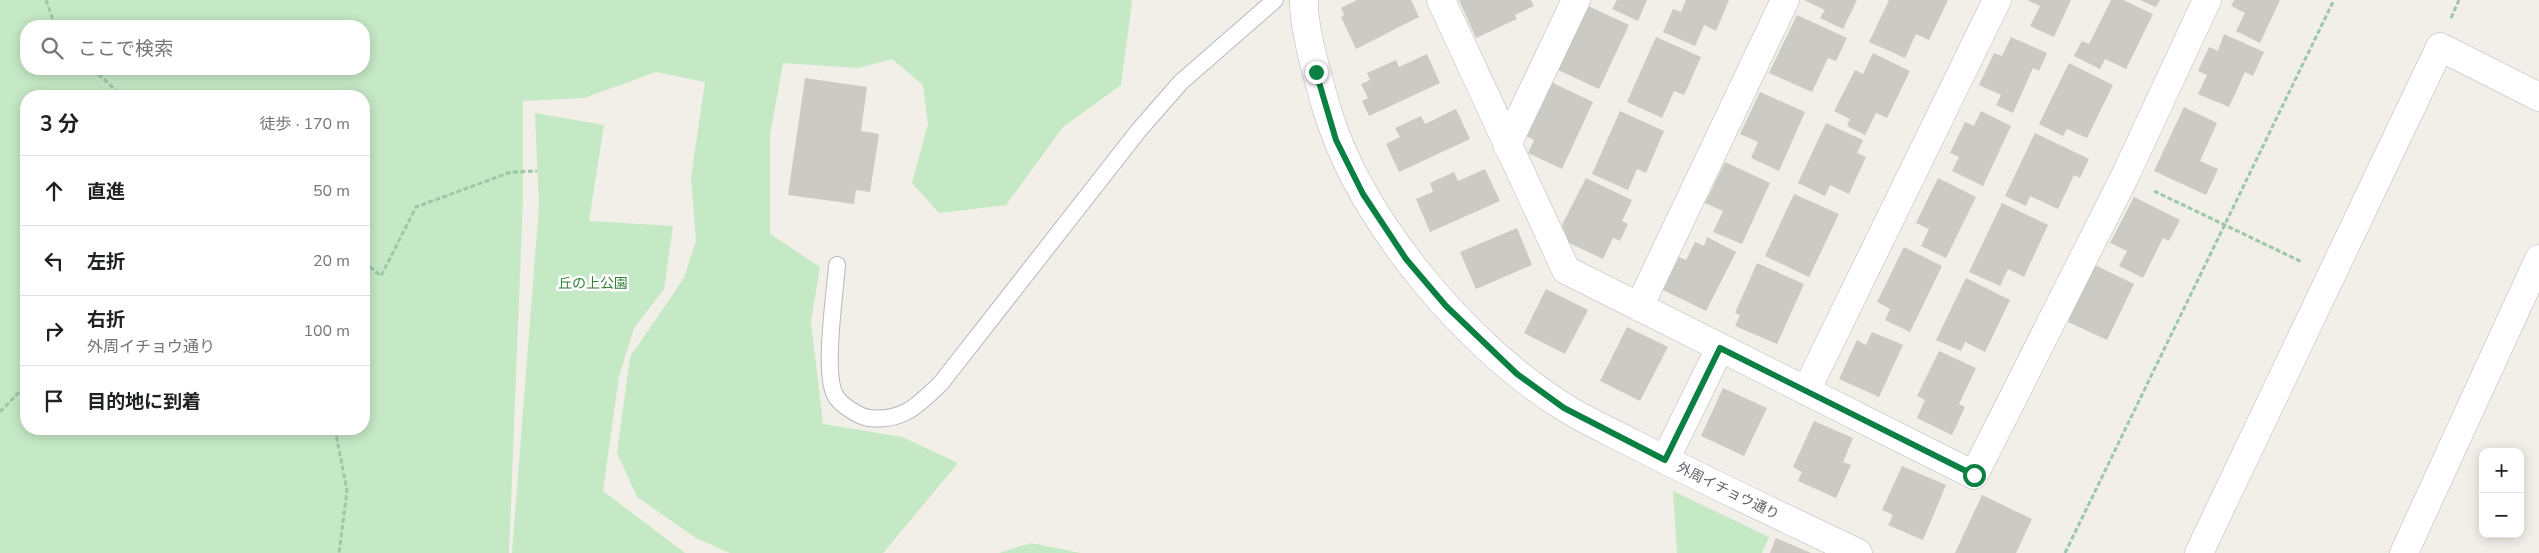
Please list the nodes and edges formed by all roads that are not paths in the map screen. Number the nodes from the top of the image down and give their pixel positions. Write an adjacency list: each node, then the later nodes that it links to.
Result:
1 (1275, 0): 11 (lane)
2 (1304, 0): 15 (street, 外周イチョウ通り)
3 (1441, 0): 9 (street)
4 (1576, 0): 9 (street)
5 (1785, 0): 12 (street)
6 (1997, 0): 14 (street)
7 (2207, 0): 14 (street)
8 (2539, 98): 17 (street)
9 (1507, 145): 12 (street)
10 (2539, 259): 18 (street)
11 (838, 265)
12 (1639, 307): 13 (street)
13 (1720, 348): 14 (street); 15 (street)
14 (1806, 391)
15 (1665, 460): 16 (street, 外周イチョウ通り)
16 (1858, 553)
17 (2199, 553)
18 (2404, 553)

